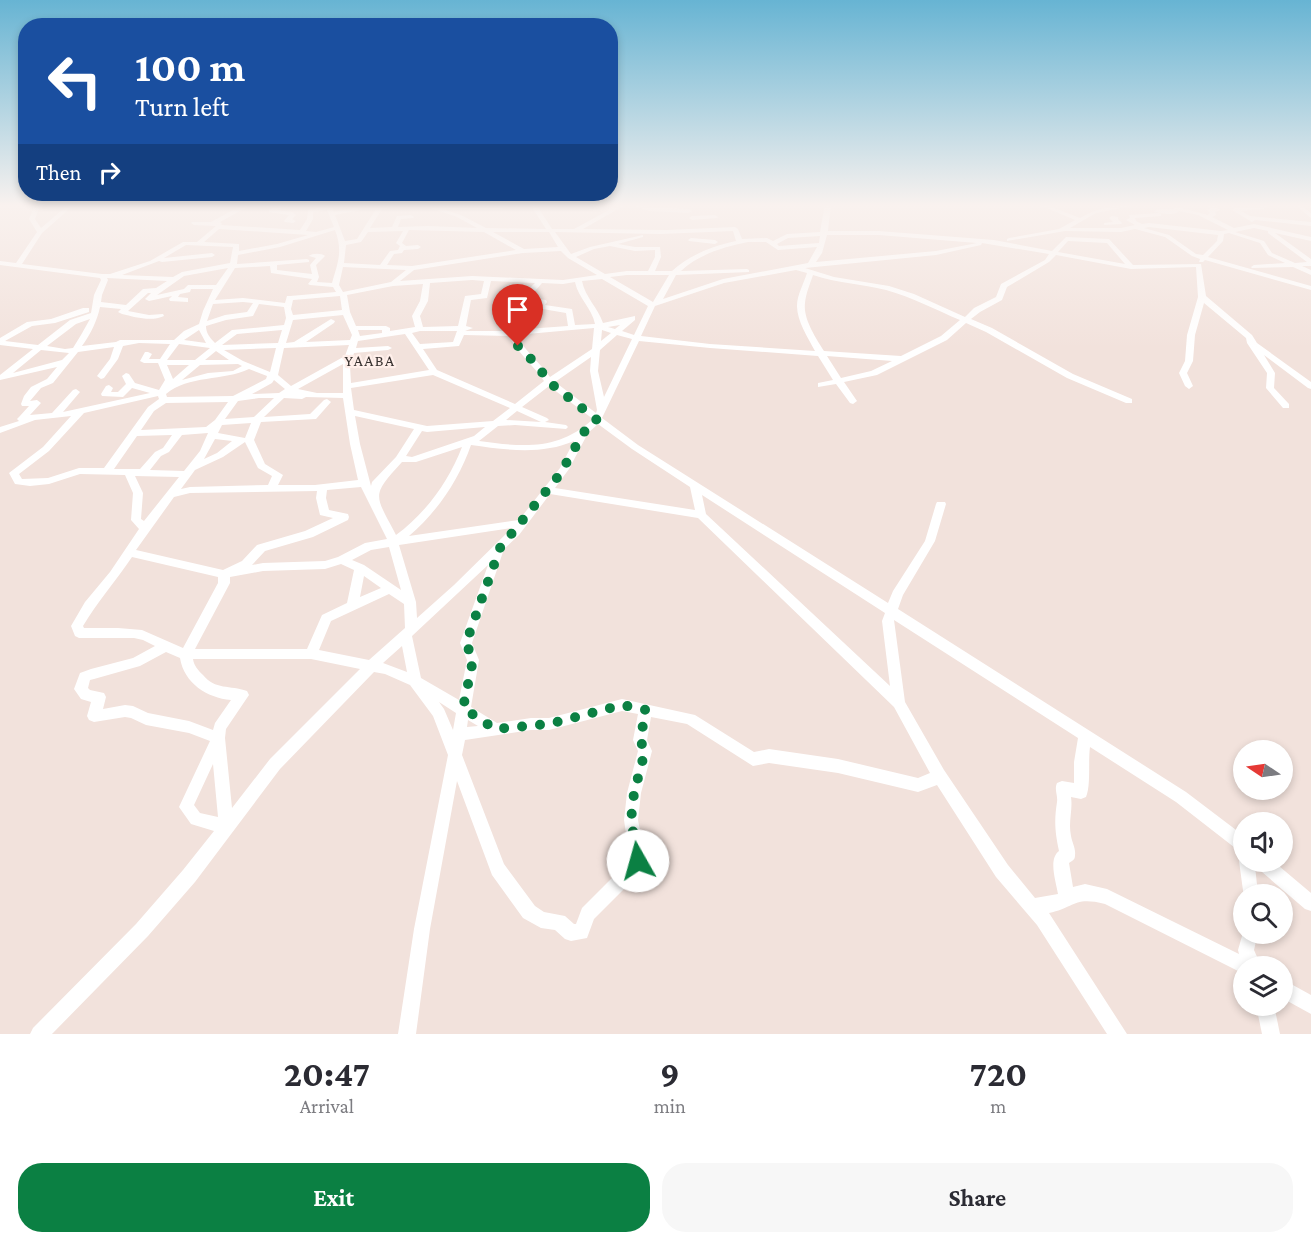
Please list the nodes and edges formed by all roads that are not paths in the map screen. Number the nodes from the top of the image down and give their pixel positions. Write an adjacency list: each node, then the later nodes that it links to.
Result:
1 (26, 252): 31 (street)
2 (169, 252): 26 (street)
3 (241, 252): 20 (street)
4 (342, 252): 32 (street)
5 (392, 252): 35 (street)
6 (515, 252): 38 (street)
7 (565, 252): 23 (street)
8 (584, 252): 23 (street)
9 (658, 252): 41 (street)
10 (712, 252): 25 (street)
11 (720, 252): 25 (street)
12 (818, 252): 39 (street)
13 (940, 252): 39 (street)
14 (1052, 252): 21 (street)
15 (1119, 252): 36 (street)
16 (1187, 252): 24 (street)
17 (1209, 252): 24 (street)
18 (1269, 252): 30 (street)
19 (1297, 252): 29 (street)
20 (237, 253): 34 (street)
21 (1056, 253): 36 (street); 81 (street)
22 (212, 255): 26 (street)
23 (570, 257): 50 (street)
24 (1205, 257): 33 (street); 37 (street)
25 (711, 258): 40 (street); 42 (street)
26 (152, 262): 48 (street)
27 (274, 262): 34 (street); 49 (street); 49 (street)
28 (0, 263): 31 (street)
29 (1311, 263): 30 (street)
30 (1293, 264): 37 (street); 44 (street)
31 (18, 265): 47 (street)
32 (340, 265): 35 (street); 57 (street)
33 (1198, 265): 36 (street); 37 (street); 64 (street)
34 (233, 266): 51 (street); 59 (street)
35 (382, 267): 38 (street)
36 (1131, 267)
37 (1240, 267): 60 (street)
38 (412, 268): 45 (street)
39 (810, 269): 43 (street); 81 (street); 109 (street)
40 (714, 271): 42 (street); 43 (street)
41 (651, 273): 42 (street); 50 (street)
42 (674, 273): 73 (street)
43 (763, 273): 73 (street)
44 (1311, 273)
45 (404, 274): 46 (street); 56 (street)
46 (420, 275)
47 (102, 276): 48 (street); 58 (street)
48 (116, 276): 51 (street); 58 (street)
49 (316, 277): 57 (street)
50 (603, 278): 54 (street); 73 (street)
51 (174, 279): 61 (street)
52 (488, 279): 53 (street); 55 (street); 90 (street)
53 (540, 280): 54 (street); 69 (street)
54 (578, 280): 85 (street)
55 (427, 282): 56 (street); 89 (street)
56 (393, 284): 63 (street)
57 (336, 285): 63 (street)
58 (102, 286): 75 (street)
59 (218, 287): 62 (street); 70 (street)
60 (1311, 288)
61 (158, 290): 65 (street); 66 (street)
62 (178, 292): 66 (street); 68 (street)
63 (343, 294): 72 (street); 77 (street)
64 (1202, 297): 99 (street); 125 (street)
65 (138, 298): 66 (street); 74 (street)
66 (149, 299)
67 (237, 299): 70 (street); 71 (street); 76 (street)
68 (185, 300)
69 (522, 300): 88 (street); 93 (street)
70 (212, 302): 83 (street)
71 (257, 302): 72 (street); 83 (street)
72 (287, 305): 79 (street)
73 (652, 306): 80 (street); 95 (street)
74 (128, 307): 75 (street); 78 (street)
75 (97, 308): 96 (street); 101 (street); 107 (street)
76 (232, 311)
77 (346, 312): 79 (street); 86 (street)
78 (160, 316)
79 (290, 318): 84 (street)
80 (632, 318): 85 (street); 92 (street)
81 (967, 320): 112 (street); 136 (street)
82 (331, 321): 100 (street)
83 (202, 326): 98 (street); 104 (street)
84 (284, 327): 102 (street); 104 (street)
85 (600, 327): 88 (street); 92 (street); 108 (street)
86 (354, 328): 94 (street); 105 (street)
87 (480, 328): 90 (street)
88 (572, 328): 93 (street)
89 (420, 329): 90 (street); 91 (street)
90 (463, 330): 93 (street); 103 (street)
91 (408, 332): 94 (street); 103 (street)
92 (615, 333): 95 (street); 108 (street)
93 (510, 334): 122 (street)
94 (386, 335): 105 (street)
95 (635, 338): 109 (street); 142 (street)
96 (0, 342): 101 (street)
97 (120, 342): 98 (street); 107 (street); 120 (street)
98 (177, 342): 104 (street); 114 (street)
99 (1251, 343): 126 (street); 138 (street)
100 (296, 345): 102 (street); 105 (street)
101 (39, 346): 107 (street); 121 (street)
102 (283, 346): 104 (street); 111 (street)
103 (417, 346): 118 (street)
104 (216, 347): 115 (street); 116 (street)
105 (353, 347): 106 (street); 128 (street); 129 (street)
106 (388, 348)
107 (74, 349): 113 (street)
108 (597, 349): 122 (street); 142 (street)
109 (822, 352): 112 (street); 123 (street)
110 (148, 354): 114 (street)
111 (278, 355): 117 (street); 119 (street)
112 (902, 359): 123 (street)
113 (66, 362): 121 (street); 145 (street)
114 (163, 362): 116 (street); 131 (street)
115 (238, 362): 116 (street); 117 (street)
116 (195, 363): 131 (street)
117 (250, 368): 119 (street); 131 (street)
118 (434, 372): 129 (street); 139 (street)
119 (273, 375): 128 (street); 134 (street)
120 (101, 376)
121 (1, 378)
122 (549, 382): 139 (street); 142 (street)
123 (839, 382): 124 (street); 135 (street)
124 (821, 385)
125 (1189, 386)
126 (1311, 386)
127 (109, 388): 131 (street)
128 (294, 389): 132 (street); 133 (street)
129 (347, 390): 133 (street); 140 (street)
130 (76, 392): 143 (street)
131 (163, 393): 134 (street); 141 (street); 153 (street)
132 (283, 394): 133 (street); 134 (street); 144 (street)
133 (315, 398): 137 (street)
134 (235, 399): 146 (street)
135 (853, 401)
136 (1129, 401)
137 (327, 402): 140 (street); 144 (street)
138 (1286, 406)
139 (515, 407): 147 (street); 148 (street)
140 (350, 410): 149 (street); 162 (street)
141 (81, 411): 143 (street); 158 (street)
142 (599, 415): 152 (street); 163 (street)
143 (54, 416): 145 (street)
144 (258, 418): 146 (street); 155 (street)
145 (36, 419): 150 (street)
146 (218, 422): 151 (street); 154 (street)
147 (498, 423): 148 (street); 149 (street); 156 (street)
148 (563, 427): 152 (street)
149 (419, 428): 157 (street)
150 (0, 430)
151 (179, 432): 153 (street); 161 (street)
152 (584, 432): 156 (street); 166 (street)
153 (133, 433): 158 (street)
154 (211, 435): 155 (street); 159 (street)
155 (244, 440): 159 (street); 165 (street)
156 (468, 442): 157 (street); 173 (street)
157 (400, 459): 168 (street)
158 (108, 470): 160 (street)
159 (189, 471): 161 (street); 167 (street)
160 (128, 472): 161 (street); 172 (street)
161 (142, 472)
162 (364, 483): 164 (street); 168 (street)
163 (695, 486): 170 (street); 182 (street)
164 (322, 487): 165 (street); 178 (street)
165 (271, 489): 167 (street)
166 (548, 490): 170 (street); 171 (street)
167 (174, 494): 172 (street)
168 (373, 499): 173 (street)
169 (941, 504): 182 (street)
170 (701, 516): 189 (street)
171 (522, 523): 173 (street); 174 (street)
172 (145, 528): 175 (street)
173 (391, 544): 176 (street); 180 (street)
174 (500, 548): 183 (street); 190 (street)
175 (130, 553): 178 (street); 184 (street)
176 (342, 560): 177 (street); 178 (street)
177 (360, 568): 179 (street); 181 (street)
178 (224, 574): 185 (street)
179 (388, 589): 180 (street); 181 (street)
180 (410, 602): 183 (street)
181 (352, 607): 186 (street)
182 (891, 610): 189 (street); 194 (street)
183 (408, 634): 187 (street); 188 (street)
184 (164, 647): 185 (street); 195 (street)
185 (186, 654): 186 (street); 195 (street)
186 (311, 654): 187 (street)
187 (371, 666): 188 (street); 198 (street)
188 (415, 681): 190 (street); 196 (street)
189 (899, 703): 197 (street)
190 (463, 708): 192 (street); 193 (street)
191 (646, 710): 192 (street); 196 (street); 197 (street)
192 (495, 729): 193 (street)
193 (457, 735): 196 (street)
194 (1085, 735): 199 (street); 201 (street)
195 (218, 738): 198 (street); 198 (street)
196 (456, 753): 209 (street)
197 (939, 775): 203 (street)
198 (226, 827): 208 (street)
199 (1233, 837)
200 (1275, 872): 202 (street)
201 (1066, 897): 203 (street); 204 (street)
202 (1311, 903)
203 (1033, 906): 210 (street)
204 (1249, 954)
205 (1293, 994): 206 (street)
206 (1311, 1005)
207 (1267, 1016): 211 (street)
208 (39, 1034)
209 (407, 1034)
210 (1118, 1034)
211 (1271, 1034)

